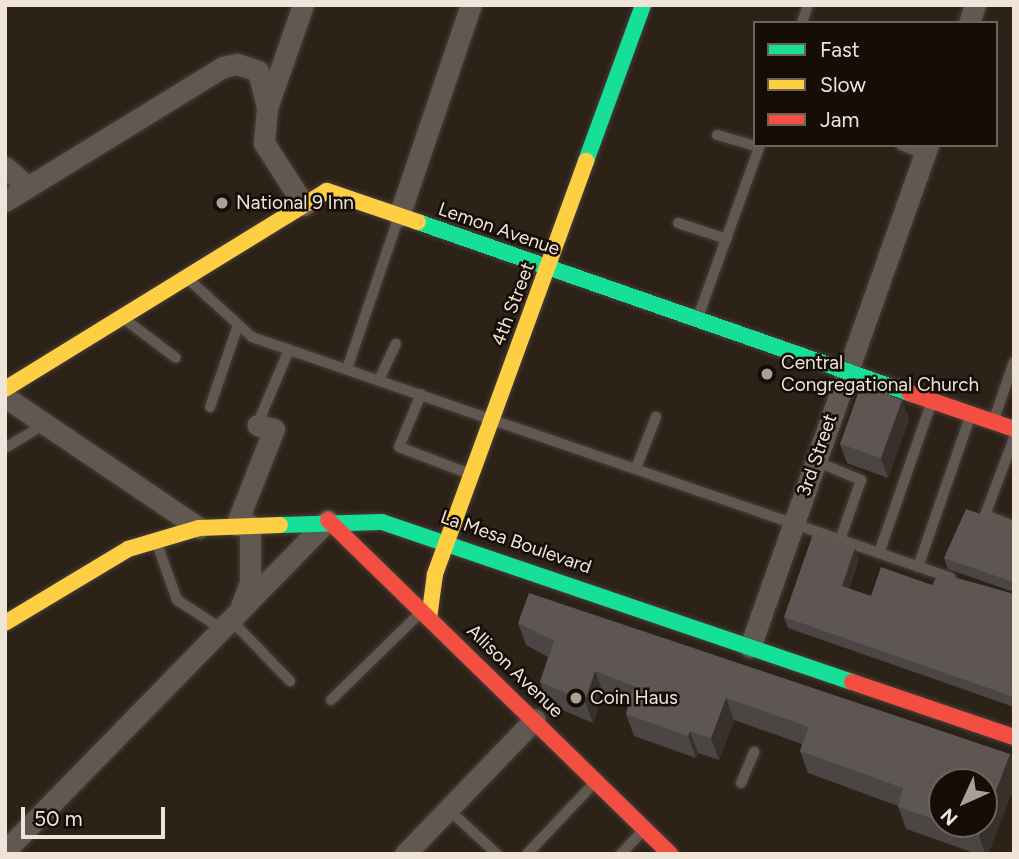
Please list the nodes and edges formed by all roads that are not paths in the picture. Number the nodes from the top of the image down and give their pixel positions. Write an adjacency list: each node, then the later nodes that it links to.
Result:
1 (303, 5): 4 (street)
2 (471, 5): 13 (street)
3 (643, 5): 16 (main road, 4th Street)
4 (267, 108): 10 (street); 12 (street)
5 (718, 135): 6 (lane)
6 (753, 144)
7 (760, 147): 15 (lane)
8 (926, 150): 26 (street, 3rd Street)
9 (5, 167): 10 (street)
10 (28, 187): 11 (street)
11 (5, 201)
12 (304, 205): 13 (main road, Lemon Avenue); 17 (main road, Lemon Avenue)
13 (398, 216): 16 (main road, Lemon Avenue); 25 (lane)
14 (678, 223): 15 (lane)
15 (726, 239): 19 (lane)
16 (550, 269): 19 (main road, Lemon Avenue); 34 (main road, 4th Street)
17 (185, 277): 18 (main road, Lemon Avenue); 20 (lane)
18 (121, 316): 23 (lane); 28 (main road, Lemon Avenue)
19 (697, 320): 26 (main road, Lemon Avenue)
20 (238, 326): 22 (lane); 32 (lane)
21 (396, 344): 27 (lane)
22 (289, 350): 25 (lane); 38 (lane)
23 (176, 358)
24 (1014, 362): 36 (lane)
25 (347, 369): 27 (lane)
26 (847, 371): 31 (main road, Lemon Avenue); 42 (street, 3rd Street)
27 (379, 380): 29 (lane)
28 (5, 388)
29 (421, 394): 34 (lane); 45 (lane)
30 (5, 397): 37 (street)
31 (932, 401): 33 (main road, Lemon Avenue); 55 (lane)
32 (211, 407)
33 (971, 414): 36 (main road, Lemon Avenue); 56 (lane)
34 (491, 418): 43 (lane); 45 (main road, 4th Street)
35 (656, 418): 43 (lane)
36 (993, 422): 39 (main road, Lemon Avenue)
37 (45, 424): 41 (lane); 51 (street)
38 (257, 425): 49 (street)
39 (1014, 429)
40 (1014, 438): 44 (lane)
41 (5, 448)
42 (815, 461): 48 (street, 3rd Street); 53 (lane)
43 (636, 468): 48 (lane)
44 (1001, 472): 46 (lane); 50 (lane)
45 (471, 475): 52 (main road, 4th Street)
46 (1014, 477)
47 (328, 520): 49 (main road, La Mesa Boulevard); 52 (main road, La Mesa Boulevard); 58 (main road, Allison Avenue); 59 (street)
48 (793, 523): 53 (lane); 61 (street, 3rd Street)
49 (243, 525): 51 (main road, La Mesa Boulevard); 59 (street)
50 (1014, 526)
51 (199, 527): 54 (main road, La Mesa Boulevard)
52 (448, 540): 58 (main road, 4th Street); 61 (main road, La Mesa Boulevard)
53 (840, 540): 55 (lane)
54 (156, 541): 59 (lane); 60 (main road, La Mesa Boulevard)
55 (879, 553): 56 (lane)
56 (918, 567): 57 (lane)
57 (966, 584)
58 (426, 614): 63 (lane); 64 (main road, Allison Avenue)
59 (230, 620): 62 (lane); 71 (street)
60 (5, 623)
61 (750, 647): 65 (main road, La Mesa Boulevard)
62 (290, 681)
63 (331, 700)
64 (535, 719): 67 (main road, Allison Avenue); 69 (street)
65 (1014, 737)
66 (754, 752): 68 (lane)
67 (597, 780): 70 (main road, Allison Avenue); 75 (lane)
68 (741, 783)
69 (448, 809): 73 (street); 74 (lane)
70 (645, 828): 72 (main road, Allison Avenue); 76 (lane)
71 (5, 851)
72 (669, 853)
73 (405, 854)
74 (497, 854)
75 (527, 854)
76 (621, 854)

